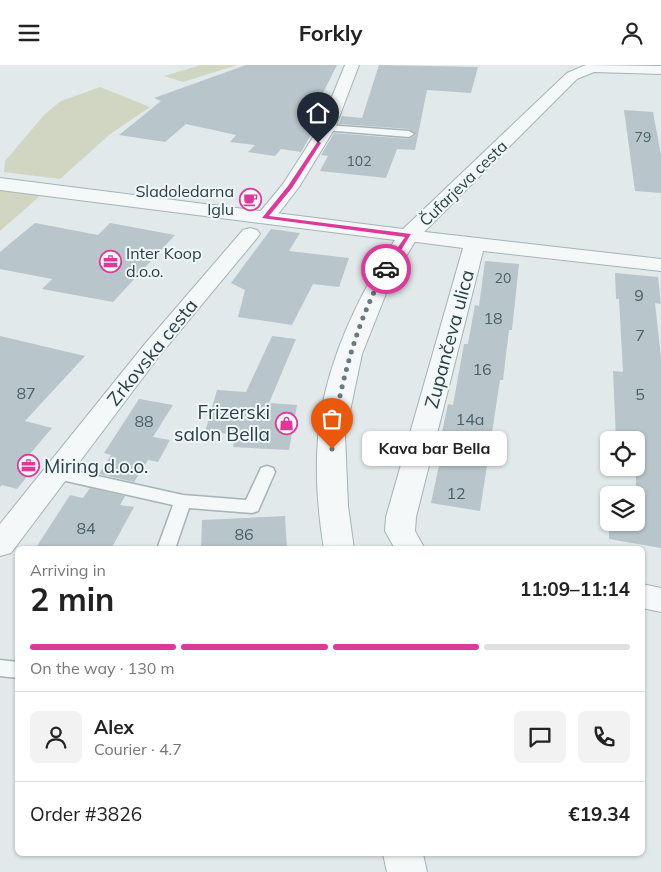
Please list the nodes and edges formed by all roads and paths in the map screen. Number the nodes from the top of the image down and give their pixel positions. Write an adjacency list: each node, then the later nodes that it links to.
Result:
1 (352, 65): 4 (street, Zrkovska cesta)
2 (585, 67): 3 (street); 8 (street, Čufarjeva cesta)
3 (661, 70)
4 (327, 128): 5 (lane); 7 (street, Zrkovska cesta)
5 (409, 134)
6 (0, 184): 7 (street)
7 (257, 226): 8 (street); 12 (street, Zrkovska cesta)
8 (408, 236): 9 (street); 16 (street, Čufarjeva cesta)
9 (475, 243): 10 (street); 17 (street, Zupančeva ulica)
10 (661, 265)
11 (267, 472): 13 (lane)
12 (57, 473): 13 (lane); 14 (street, Zrkovska cesta)
13 (183, 501): 15 (lane)
14 (0, 545)
15 (167, 546)
16 (339, 546)
17 (408, 546)
18 (645, 597): 19 (street)
19 (661, 600)
20 (0, 668): 21 (lane)
21 (15, 670)
22 (403, 856): 23 (street)
23 (407, 872)

